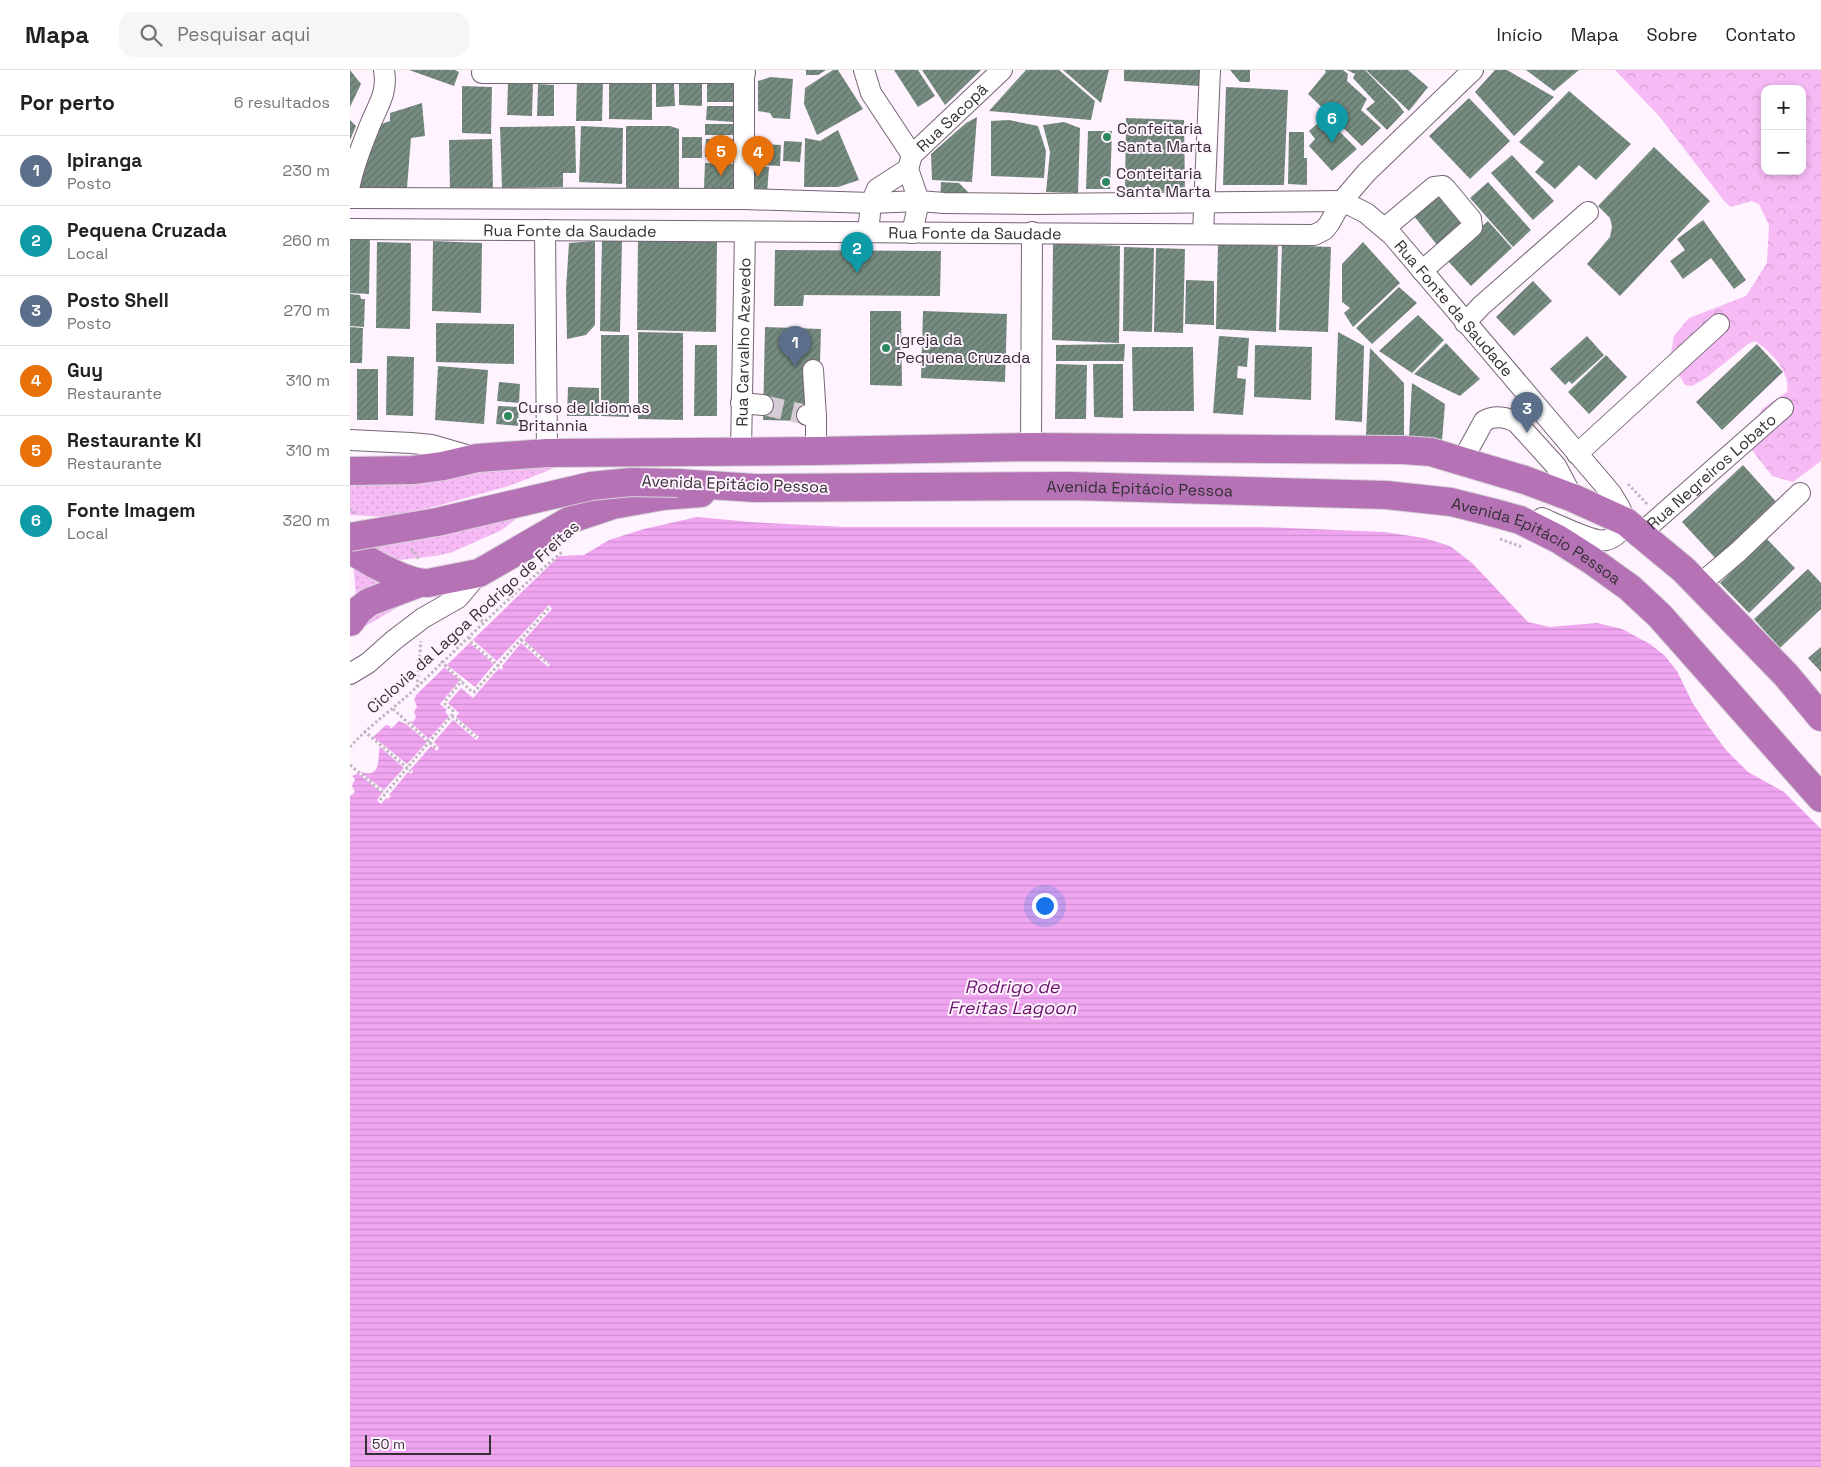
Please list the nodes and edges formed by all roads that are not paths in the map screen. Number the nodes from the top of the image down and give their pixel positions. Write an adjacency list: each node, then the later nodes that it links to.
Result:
1 (864, 70): 8 (street)
2 (1002, 70): 8 (street, Rua Sacopã)
3 (1210, 70): 15 (street)
4 (1473, 70): 13 (street)
5 (744, 72): 6 (street); 11 (street)
6 (482, 73)
7 (386, 77): 9 (street)
8 (910, 162): 12 (street, Rua Sacopã); 14 (street, Rua Sacopã)
9 (350, 185)
10 (350, 198): 11 (street, Rua Fonte da Saudade)
11 (744, 199): 14 (street, Rua Fonte da Saudade)
12 (919, 201): 14 (street, Rua Fonte da Saudade); 15 (street, Rua Fonte da Saudade); 23 (street)
13 (1342, 201): 15 (street, Rua Fonte da Saudade); 17 (street, Rua Fonte da Saudade); 24 (street, Rua Fonte da Saudade)
14 (871, 202): 22 (street)
15 (1203, 203): 24 (street)
16 (1588, 212): 26 (street)
17 (1385, 228): 25 (street, Rua Fonte da Saudade); 25 (street)
18 (350, 229): 19 (street, Rua Fonte da Saudade)
19 (545, 230): 20 (street, Rua Fonte da Saudade); 38 (street)
20 (745, 232): 22 (street, Rua Fonte da Saudade); 30 (street, Rua Carvalho Azevedo)
21 (1032, 232): 23 (street, Rua Fonte da Saudade); 24 (street, Rua Fonte da Saudade); 35 (street)
22 (868, 233): 23 (street, Rua Fonte da Saudade)
23 (912, 233)
24 (1203, 234)
25 (1422, 271): 26 (street, Rua Fonte da Saudade)
26 (1465, 323): 29 (street, Rua Fonte da Saudade)
27 (1719, 324): 40 (street)
28 (813, 370): 37 (street)
29 (1520, 386): 33 (street); 40 (street, Rua Fonte da Saudade)
30 (741, 404): 31 (street); 36 (street, Rua Carvalho Azevedo)
31 (763, 405)
32 (1783, 408): 48 (street, Rua Negreiros Lobato)
33 (1517, 423): 41 (street); 42 (street)
34 (350, 440): 39 (street)
35 (1031, 447): 37 (highway, Avenida Epitácio Pessoa); 41 (highway, Avenida Epitácio Pessoa)
36 (740, 451): 37 (highway, Avenida Epitácio Pessoa); 38 (highway, Avenida Epitácio Pessoa)
37 (816, 452)
38 (547, 453): 39 (highway, Avenida Epitácio Pessoa)
39 (477, 458): 43 (highway, Avenida Epitácio Pessoa)
40 (1582, 459): 42 (street); 48 (street, Rua Fonte da Saudade)
41 (1462, 461): 46 (highway, Avenida Epitácio Pessoa)
42 (1556, 466): 46 (street)
43 (350, 471)
44 (755, 488): 47 (highway, Avenida Epitácio Pessoa); 49 (highway, Avenida Epitácio Pessoa, bridge); 51 (highway)
45 (1800, 493): 53 (street)
46 (1573, 498): 48 (highway, Avenida Epitácio Pessoa)
47 (1451, 502): 48 (street, Rua Negreiros Lobato); 57 (highway, Avenida Epitácio Pessoa)
48 (1640, 522): 53 (highway, Avenida Epitácio Pessoa)
49 (350, 537)
50 (350, 549): 52 (highway)
51 (479, 573): 52 (highway); 55 (street)
52 (420, 583): 54 (highway)
53 (1699, 586): 56 (highway, Avenida Epitácio Pessoa)
54 (350, 622)
55 (350, 674)
56 (1821, 717)
57 (1821, 798)

